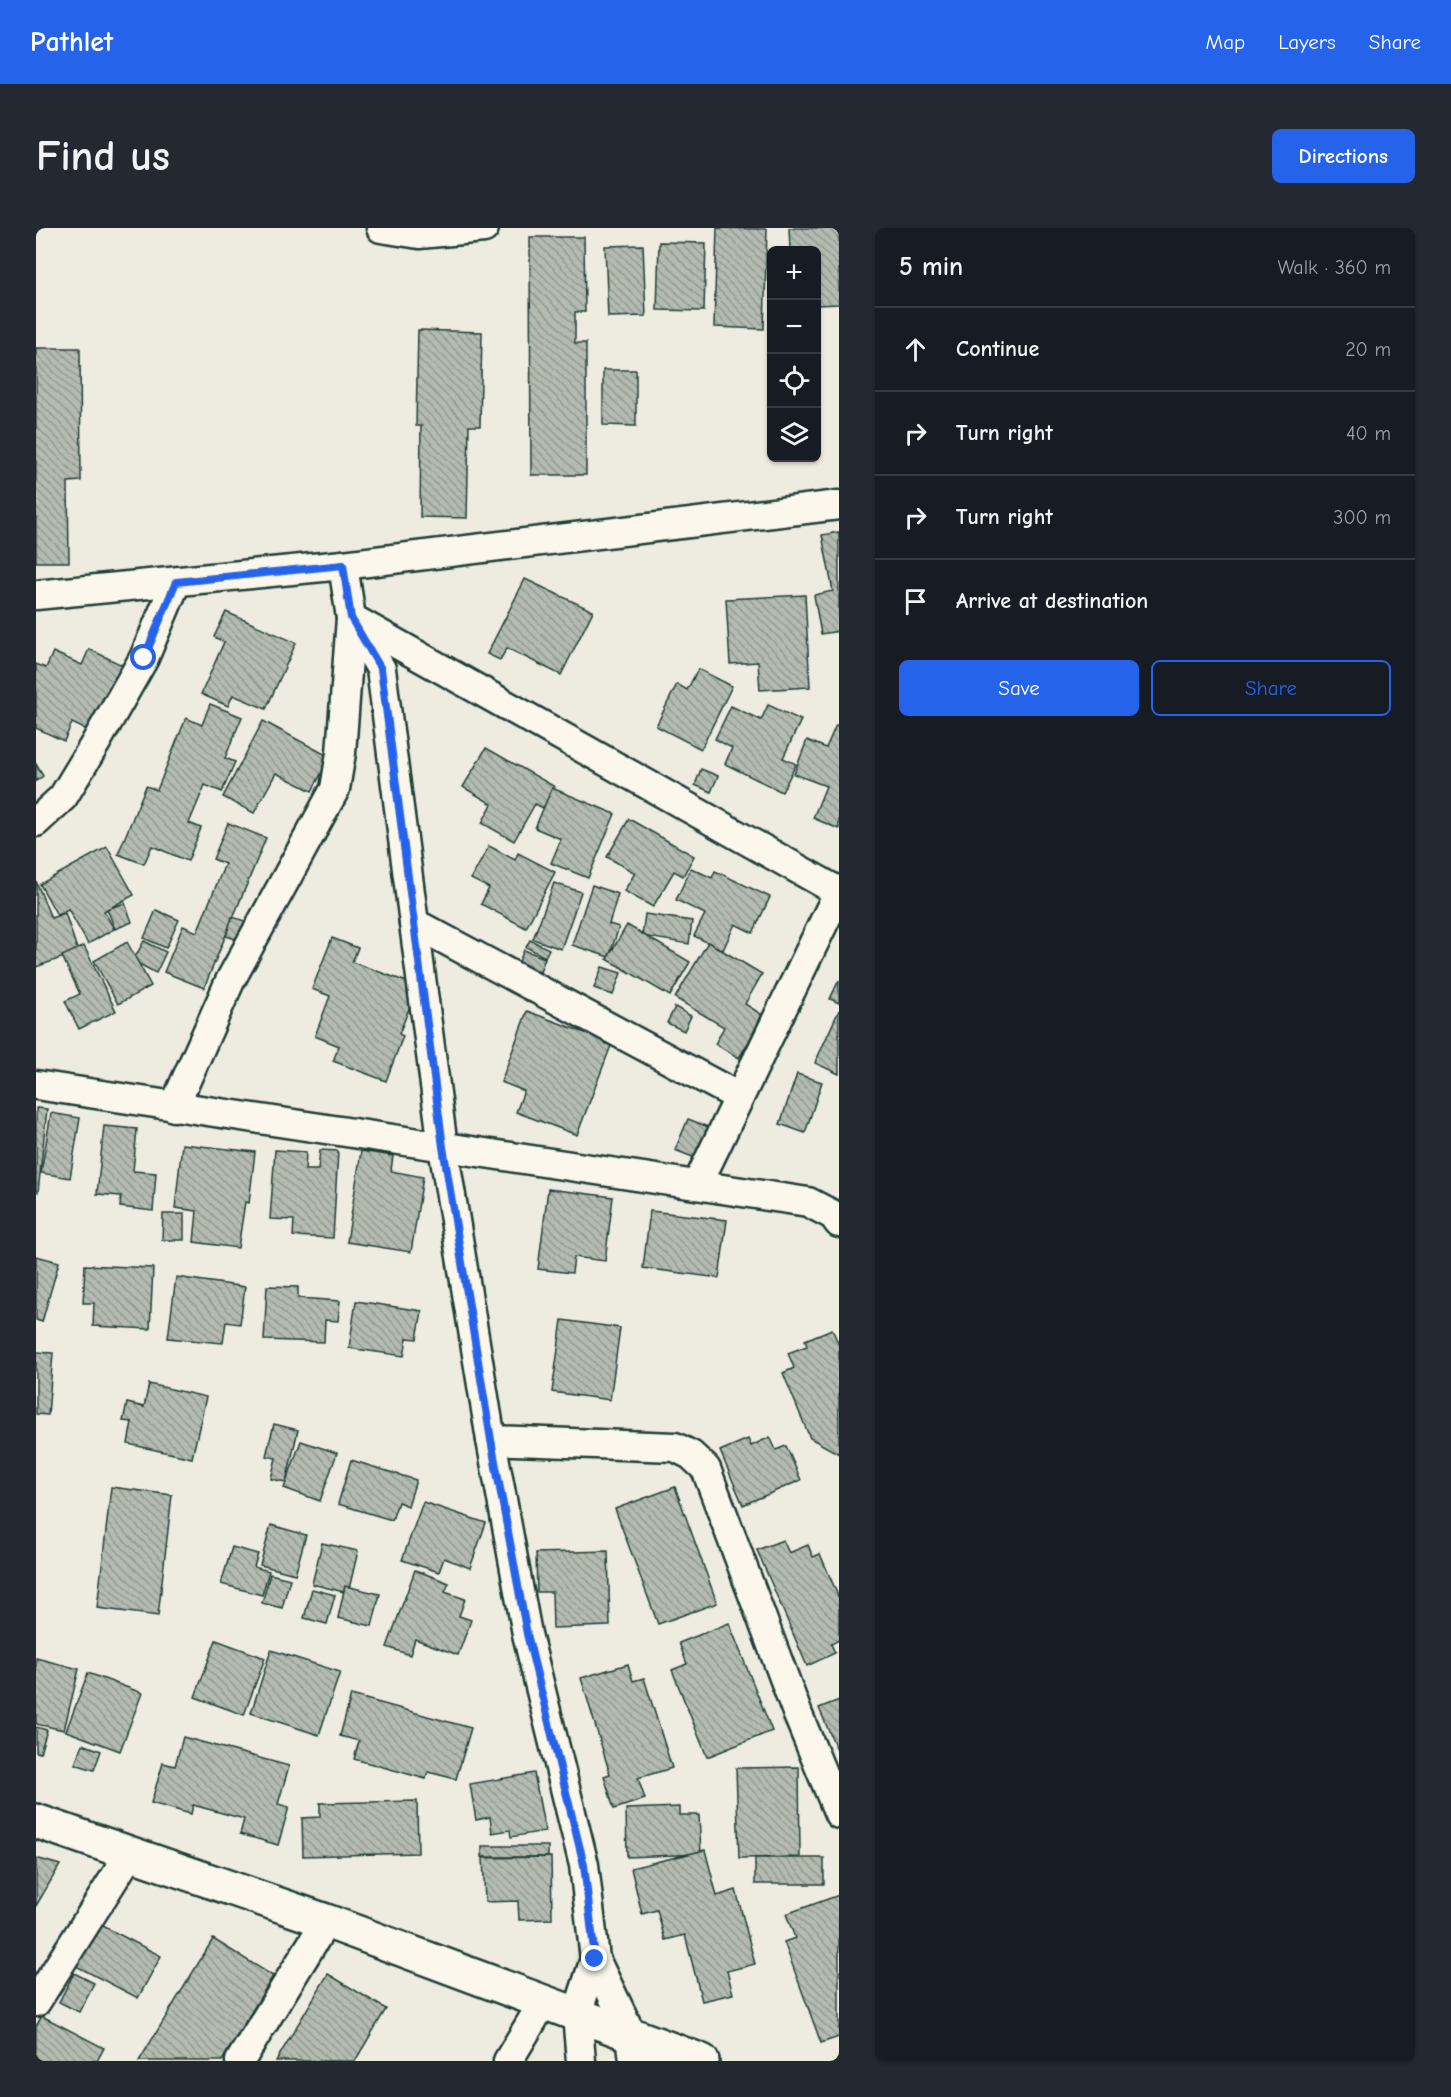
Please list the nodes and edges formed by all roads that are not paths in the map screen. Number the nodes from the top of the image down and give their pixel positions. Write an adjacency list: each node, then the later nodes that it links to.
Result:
1 (381, 228): 2 (street)
2 (484, 228)
3 (839, 505): 4 (street)
4 (343, 565): 5 (street); 7 (street)
5 (176, 582): 6 (street); 8 (street)
6 (36, 595)
7 (351, 618): 9 (street); 10 (street); 13 (street)
8 (36, 822)
9 (839, 892): 12 (street)
10 (414, 923): 12 (street); 14 (street)
11 (36, 1085): 13 (street)
12 (739, 1097): 15 (street)
13 (174, 1107): 14 (street)
14 (443, 1147): 15 (street); 17 (street)
15 (697, 1185): 16 (street)
16 (839, 1223)
17 (491, 1440): 18 (street); 22 (street)
18 (839, 1814)
19 (36, 1821): 20 (street)
20 (129, 1855): 21 (street); 24 (street)
21 (326, 1921): 23 (street); 27 (street)
22 (595, 1959): 25 (street); 26 (street)
23 (544, 2001): 25 (street); 28 (street)
24 (36, 2002)
25 (577, 2014): 26 (street); 29 (street)
26 (632, 2048): 30 (street)
27 (240, 2061)
28 (508, 2061)
29 (581, 2061)
30 (702, 2061)

